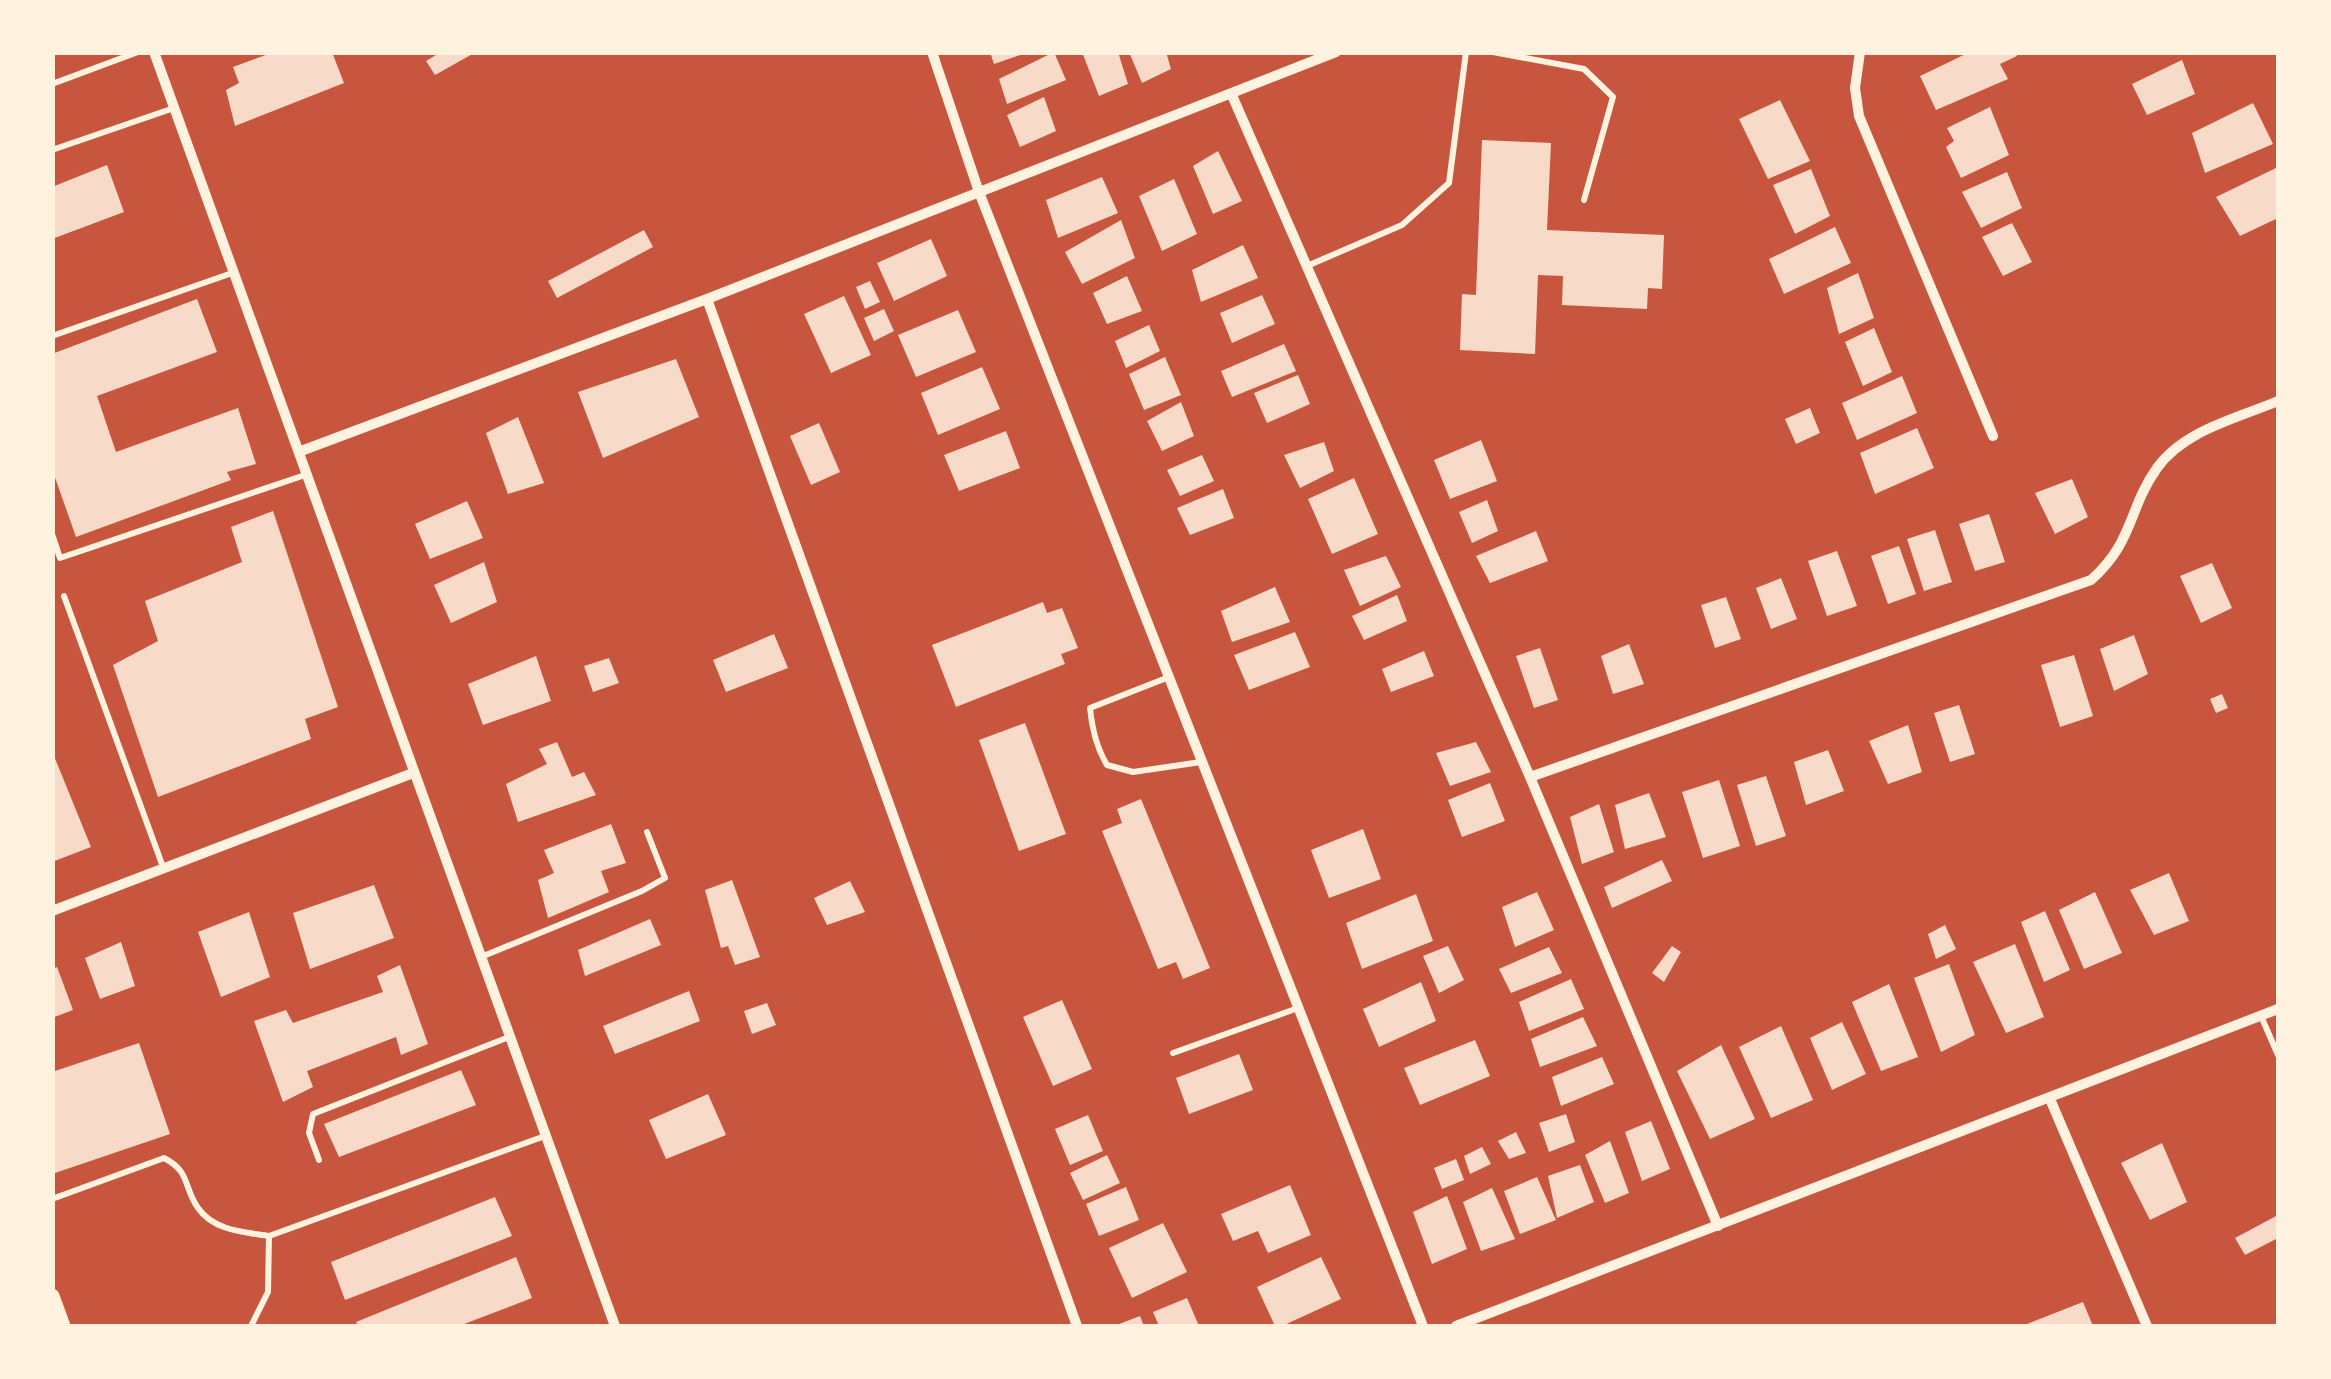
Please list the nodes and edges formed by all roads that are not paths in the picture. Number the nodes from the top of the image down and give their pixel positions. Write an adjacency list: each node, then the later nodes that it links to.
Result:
1 (138, 52): 8 (lane)
2 (154, 52): 10 (street)
3 (932, 52): 12 (street)
4 (1336, 52): 9 (street)
5 (1466, 52): 14 (lane)
6 (1494, 52): 13 (lane)
7 (1860, 52): 19 (street)
8 (52, 84)
9 (1230, 93): 12 (street); 14 (street)
10 (174, 108): 11 (lane); 15 (street)
11 (52, 150)
12 (979, 192): 16 (street); 24 (street)
13 (1584, 200)
14 (1306, 266): 27 (street)
15 (235, 272): 17 (lane); 20 (street)
16 (707, 299): 20 (street); 48 (street)
17 (52, 336)
18 (2278, 401): 27 (street)
19 (1993, 436)
20 (301, 451): 21 (street)
21 (309, 473): 22 (lane); 26 (street)
22 (52, 534)
23 (64, 596): 29 (lane)
24 (1169, 678): 25 (street); 25 (lane)
25 (1202, 762): 32 (street)
26 (413, 774): 29 (street); 31 (street)
27 (1530, 777): 42 (street)
28 (647, 832): 31 (lane)
29 (164, 868): 30 (street)
30 (52, 911)
31 (480, 957): 35 (street)
32 (1298, 1008): 36 (lane); 49 (street)
33 (2278, 1009): 34 (street)
34 (2261, 1016): 37 (lane); 38 (street)
35 (509, 1036): 39 (street); 40 (lane)
36 (1173, 1053)
37 (2278, 1055)
38 (2050, 1099): 42 (street); 51 (street)
39 (545, 1136): 43 (lane); 47 (street)
40 (320, 1160)
41 (52, 1200): 43 (lane)
42 (1718, 1226): 50 (street)
43 (269, 1236): 46 (lane)
44 (52, 1296): 45 (street)
45 (64, 1326)
46 (252, 1326)
47 (615, 1326)
48 (1078, 1326)
49 (1424, 1326)
50 (1456, 1326)
51 (2146, 1326)

